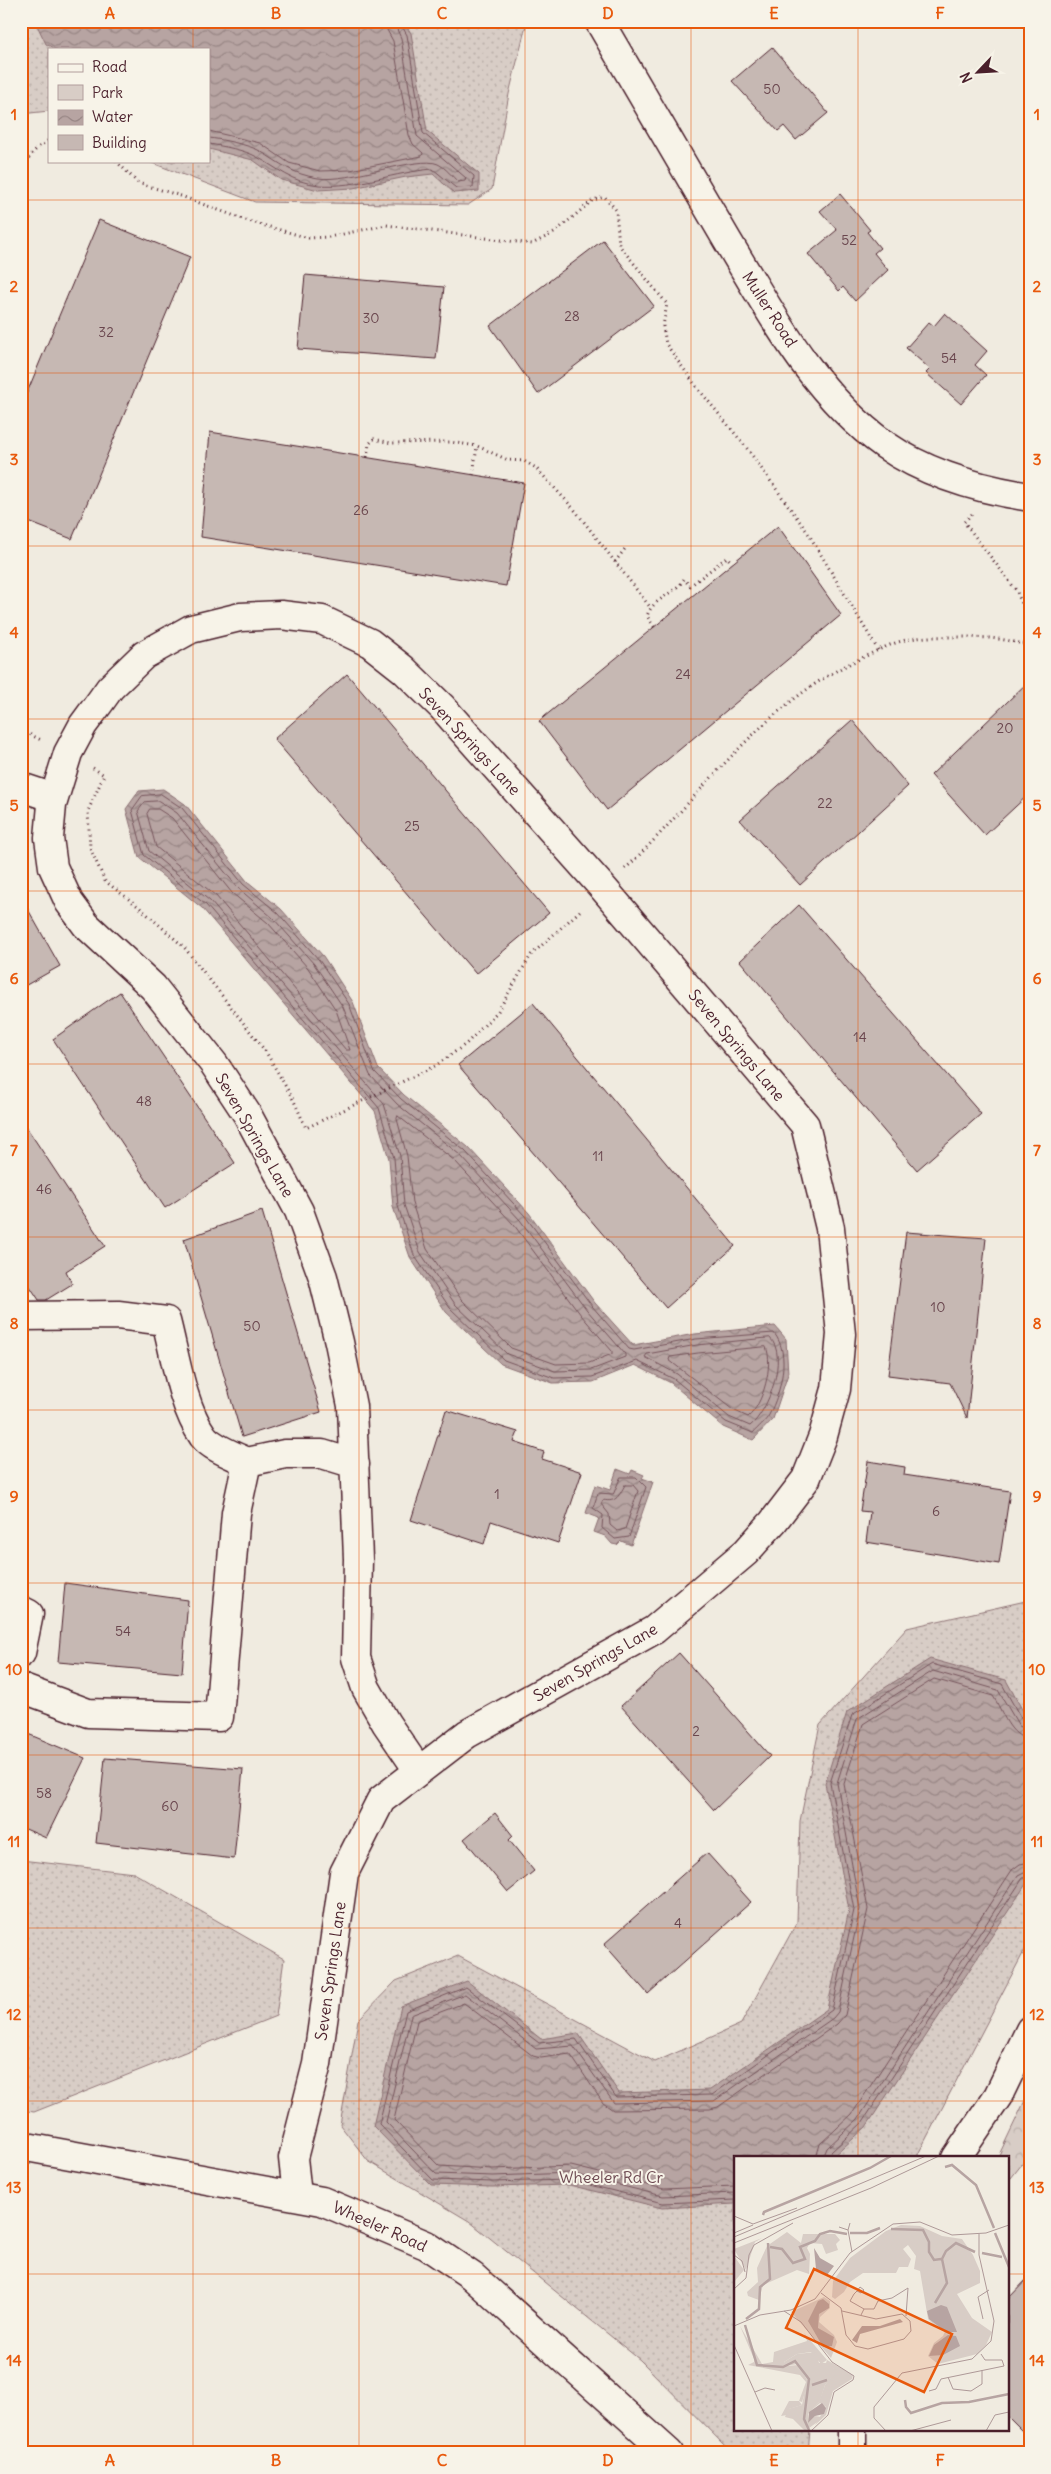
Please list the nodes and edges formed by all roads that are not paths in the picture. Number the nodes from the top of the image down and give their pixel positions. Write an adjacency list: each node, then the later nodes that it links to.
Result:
1 (599, 21): 2 (street, Muller Road)
2 (1030, 498)
3 (21, 787): 4 (street)
4 (54, 798): 7 (street, Seven Springs Lane); 11 (street, Seven Springs Lane)
5 (21, 1316): 6 (street)
6 (246, 1462): 7 (street); 10 (street)
7 (355, 1464): 11 (street, Seven Springs Lane)
8 (21, 1610): 9 (street)
9 (21, 1653)
10 (21, 1688)
11 (418, 1770): 15 (street, Seven Springs Lane)
12 (1030, 2030): 14 (street)
13 (21, 2146): 15 (street, Wheeler Road)
14 (957, 2156)
15 (297, 2195): 17 (street, Wheeler Road)
16 (852, 2432): 18 (street)
17 (669, 2453)
18 (852, 2453)

